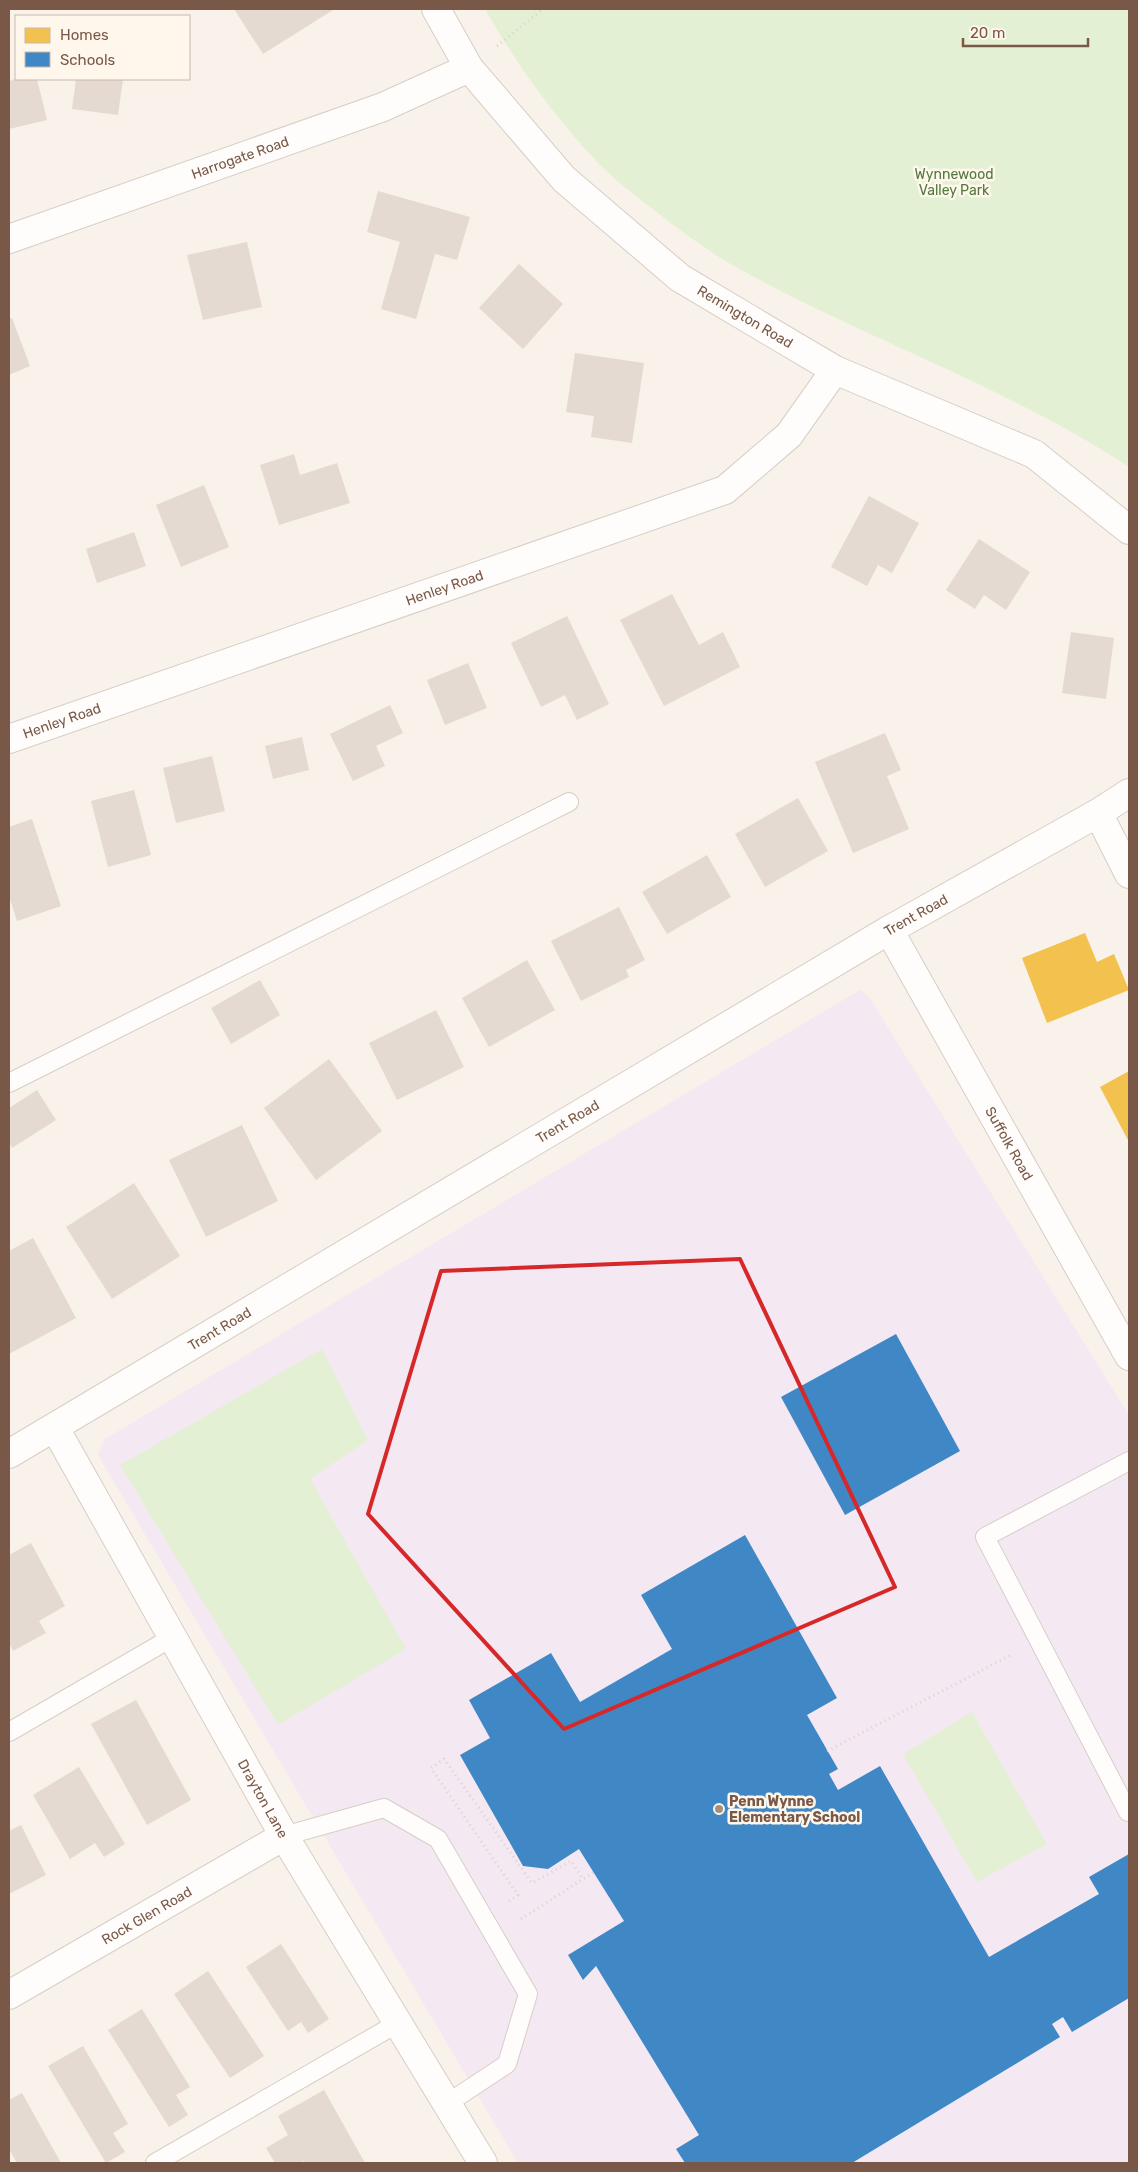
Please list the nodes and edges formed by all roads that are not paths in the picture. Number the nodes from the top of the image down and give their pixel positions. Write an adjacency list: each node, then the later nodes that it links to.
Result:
1 (436, 9): 2 (street, Remington Road)
2 (469, 68): 3 (street, Harrogate Road); 4 (street, Remington Road)
3 (9, 239)
4 (835, 370): 5 (street, Remington Road); 6 (street, Henley Road)
5 (1129, 530)
6 (9, 739)
7 (1129, 793): 9 (street, Trent Road)
8 (569, 802): 12 (lane)
9 (1098, 813): 10 (street); 11 (street, Trent Road)
10 (1129, 874)
11 (888, 930): 13 (street, Suffolk Road); 14 (street, Trent Road)
12 (9, 1083)
13 (1129, 1356)
14 (55, 1428): 15 (street, Trent Road); 17 (street, Drayton Lane)
15 (9, 1454)
16 (1129, 1461): 19 (lane)
17 (173, 1637): 18 (lane); 20 (street, Drayton Lane)
18 (9, 1732)
19 (1129, 1811)
20 (284, 1836): 21 (street, Rock Glen Road); 22 (street, Drayton Lane); 23 (lane)
21 (9, 1995)
22 (398, 2023): 23 (street, Drayton Lane); 24 (lane)
23 (448, 2103): 25 (street, Drayton Lane)
24 (155, 2163)
25 (483, 2163)

